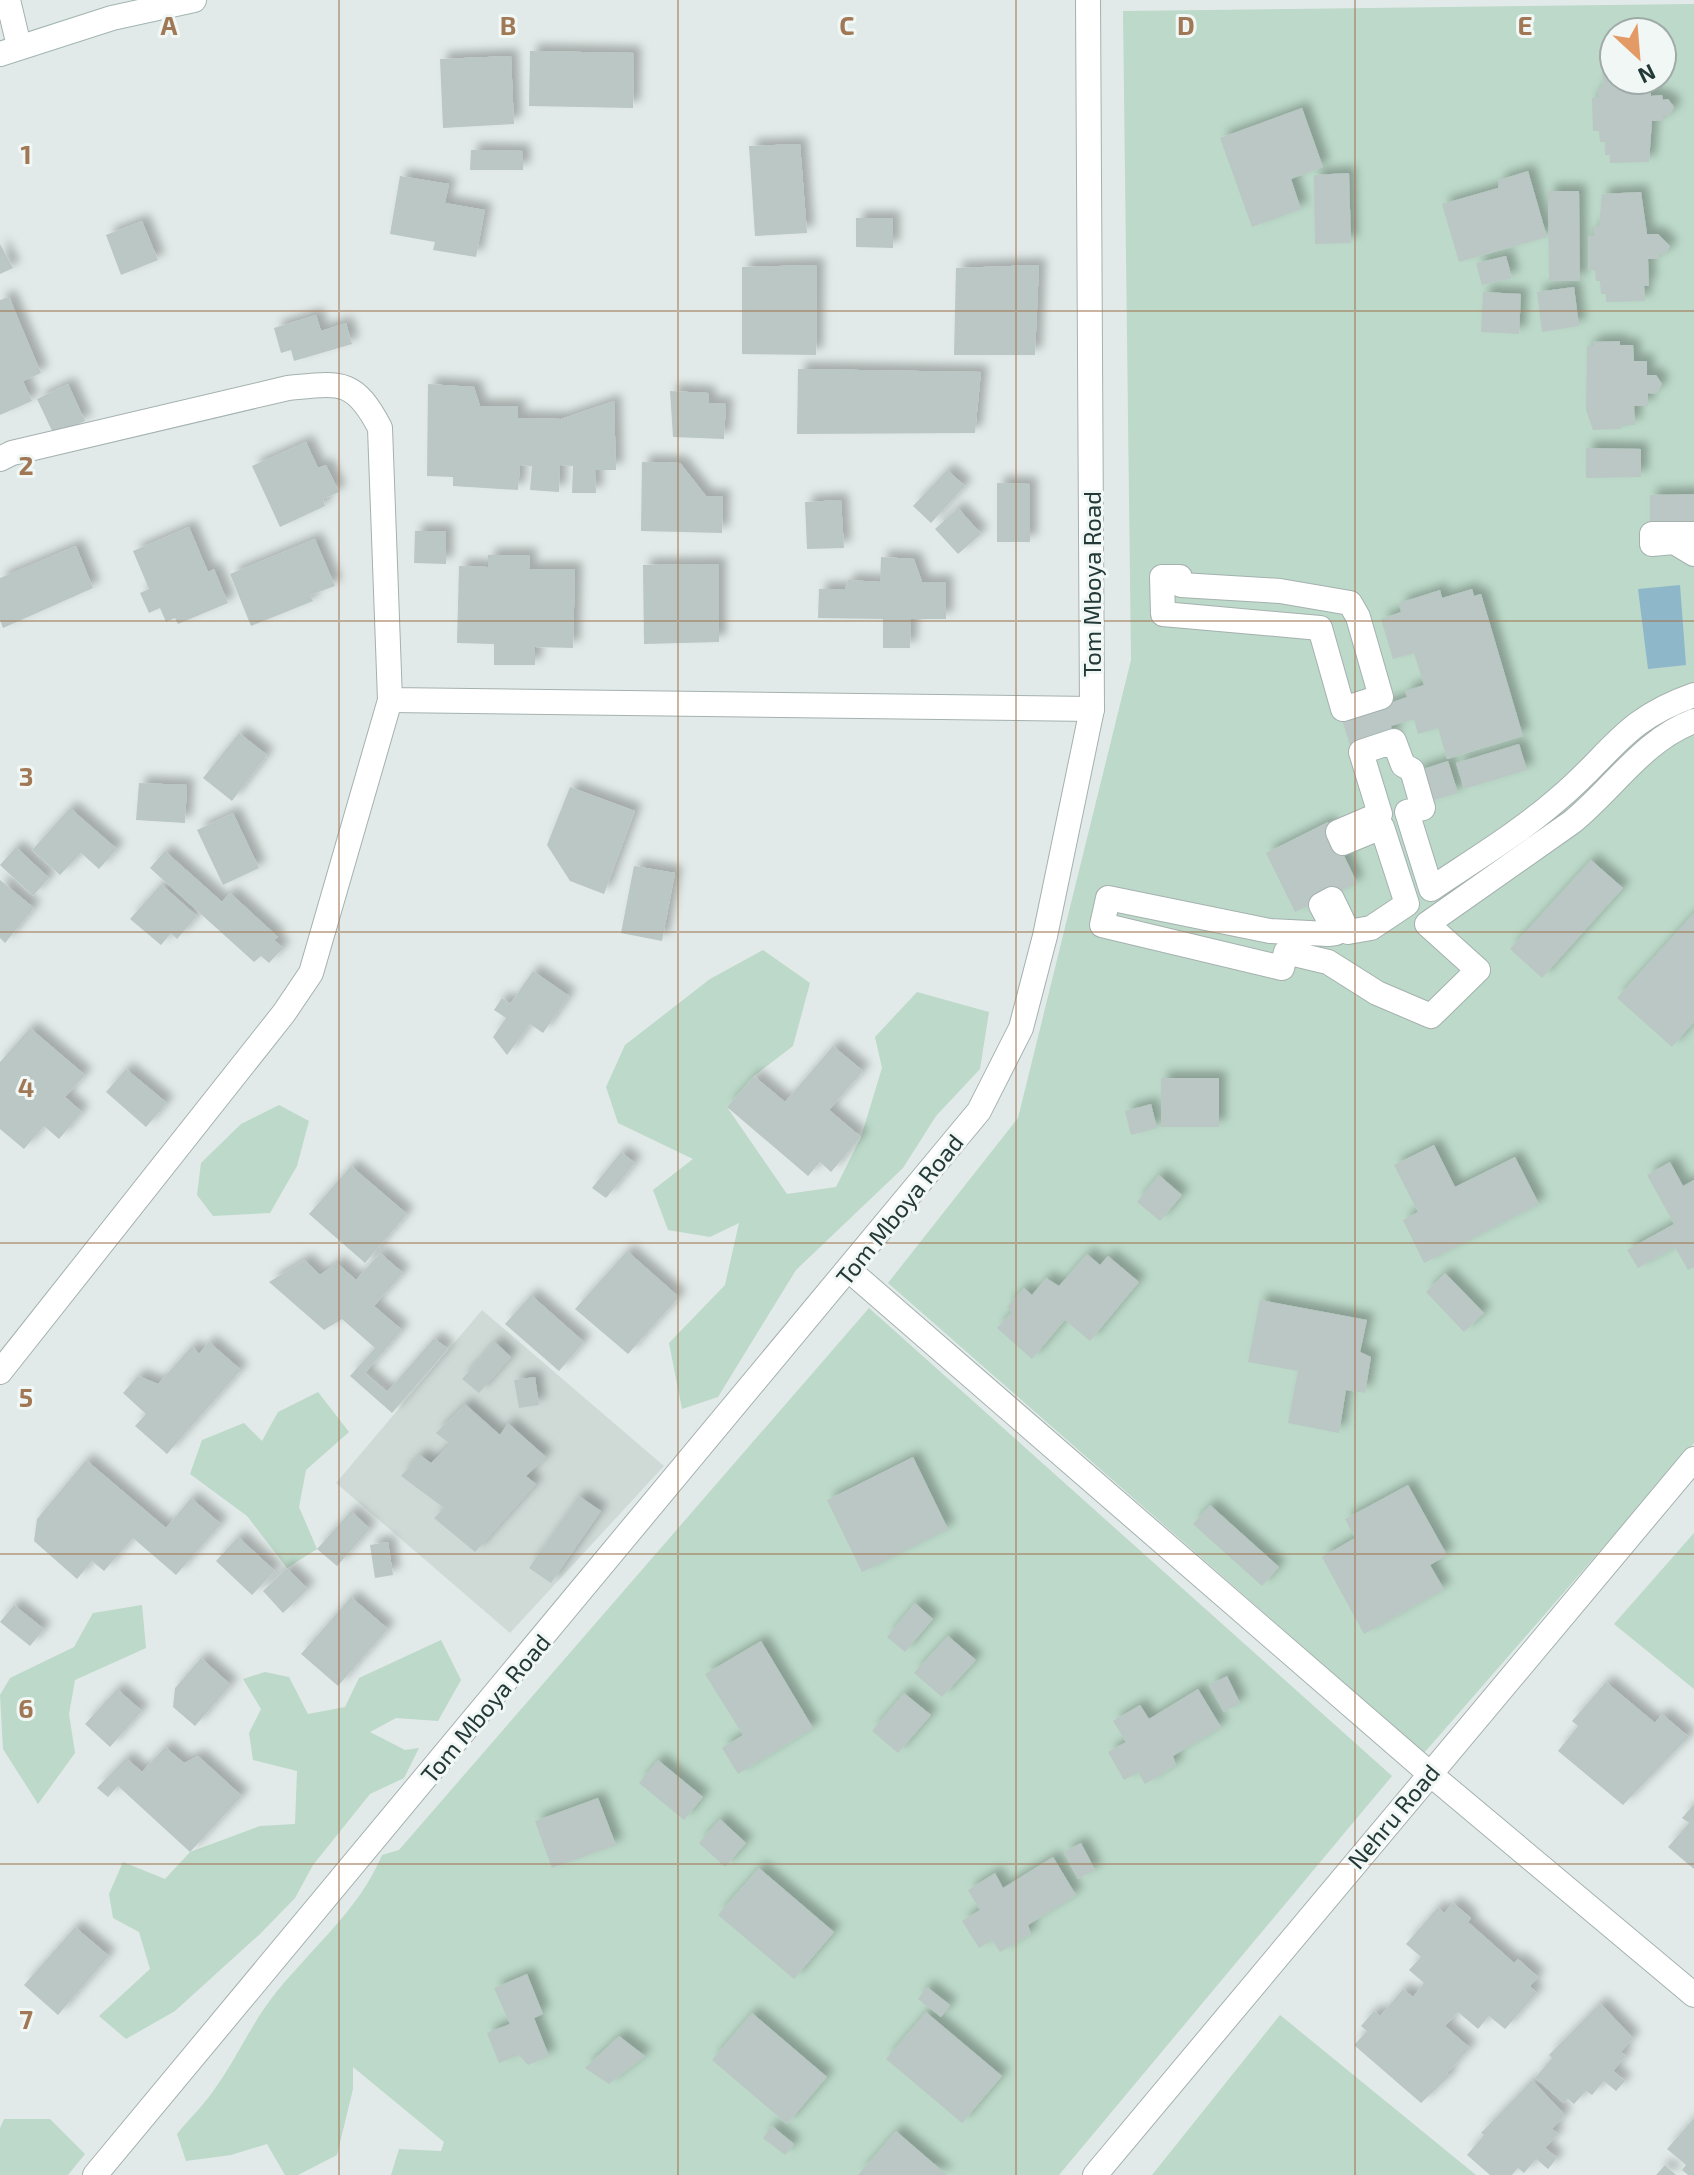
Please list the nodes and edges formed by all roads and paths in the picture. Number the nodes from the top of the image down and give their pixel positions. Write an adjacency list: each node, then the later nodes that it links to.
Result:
1 (8, 0): 4 (street)
2 (194, 0): 4 (street)
3 (1088, 0): 11 (street, Tom Mboya Road)
4 (9, 50)
5 (0, 459): 10 (street)
6 (1694, 534): 7 (street)
7 (1694, 554)
8 (1694, 695): 12 (street)
9 (1381, 697): 9 (street)
10 (390, 700): 11 (street); 14 (street)
11 (1092, 709): 13 (street, Tom Mboya Road)
12 (1694, 721)
13 (849, 1270): 16 (street); 18 (street, Tom Mboya Road)
14 (0, 1372)
15 (1694, 1459): 16 (street, Nehru Road)
16 (1429, 1773): 17 (street); 19 (street, Nehru Road)
17 (1694, 1995)
18 (95, 2175)
19 (1095, 2175)

